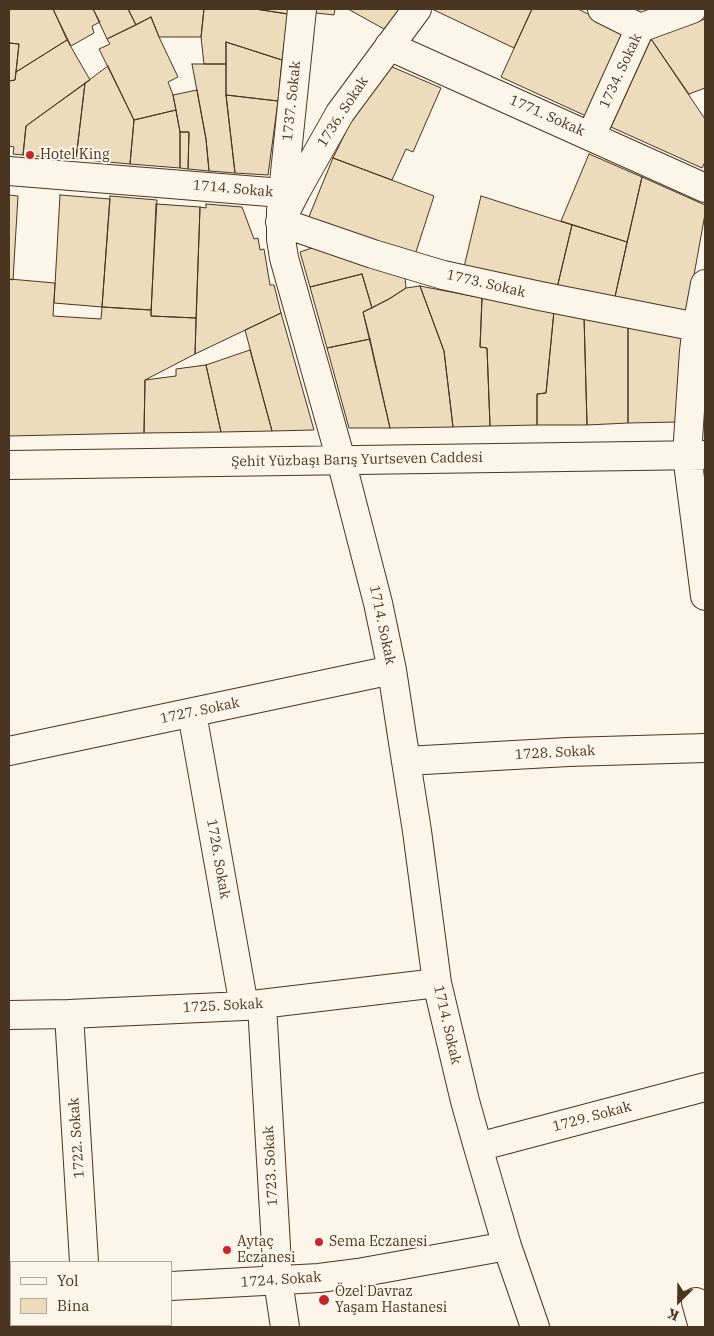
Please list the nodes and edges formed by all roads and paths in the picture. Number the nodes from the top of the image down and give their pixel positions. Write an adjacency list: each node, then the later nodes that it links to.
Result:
1 (302, 9): 10 (street, 1737. Sokak)
2 (417, 9): 6 (street, 1736. Sokak)
3 (602, 9): 5 (street)
4 (692, 9): 5 (street, 1734. Sokak)
5 (640, 28): 7 (street, 1734. Sokak)
6 (389, 46): 7 (street, 1771. Sokak); 11 (street, 1736. Sokak)
7 (591, 136): 9 (street, 1771. Sokak)
8 (9, 171): 10 (street, 1714. Sokak)
9 (705, 188)
10 (282, 193): 11 (street, 1714. Sokak)
11 (280, 222): 13 (street, 1773. Sokak); 15 (street, 1714. Sokak)
12 (705, 284): 13 (street)
13 (697, 327): 14 (street)
14 (696, 455): 15 (street, Şehit Yüzbaşı Barış Yurtseven Caddesi); 17 (street)
15 (341, 460): 16 (street, Şehit Yüzbaşı Barış Yurtseven Caddesi); 18 (street, 1714. Sokak)
16 (9, 465)
17 (705, 596)
18 (392, 670): 19 (street, 1727. Sokak); 22 (street, 1714. Sokak)
19 (192, 713): 21 (street, 1727. Sokak); 24 (street, 1726. Sokak)
20 (705, 748): 22 (street, 1728. Sokak)
21 (9, 751)
22 (406, 761): 23 (street, 1714. Sokak)
23 (436, 983): 24 (street, 1725. Sokak); 28 (street, 1714. Sokak)
24 (253, 1005): 26 (street, 1725. Sokak); 31 (street, 1723. Sokak)
25 (9, 1014): 26 (street, 1725. Sokak)
26 (69, 1014): 30 (street, 1722. Sokak)
27 (705, 1087): 28 (street, 1729. Sokak)
28 (478, 1148): 29 (street, 1714. Sokak)
29 (507, 1246): 31 (street, 1724. Sokak); 34 (street, 1714. Sokak)
30 (84, 1261)
31 (278, 1281): 32 (street, 1724. Sokak); 33 (street, 1723. Sokak)
32 (172, 1286)
33 (285, 1327)
34 (535, 1327)

